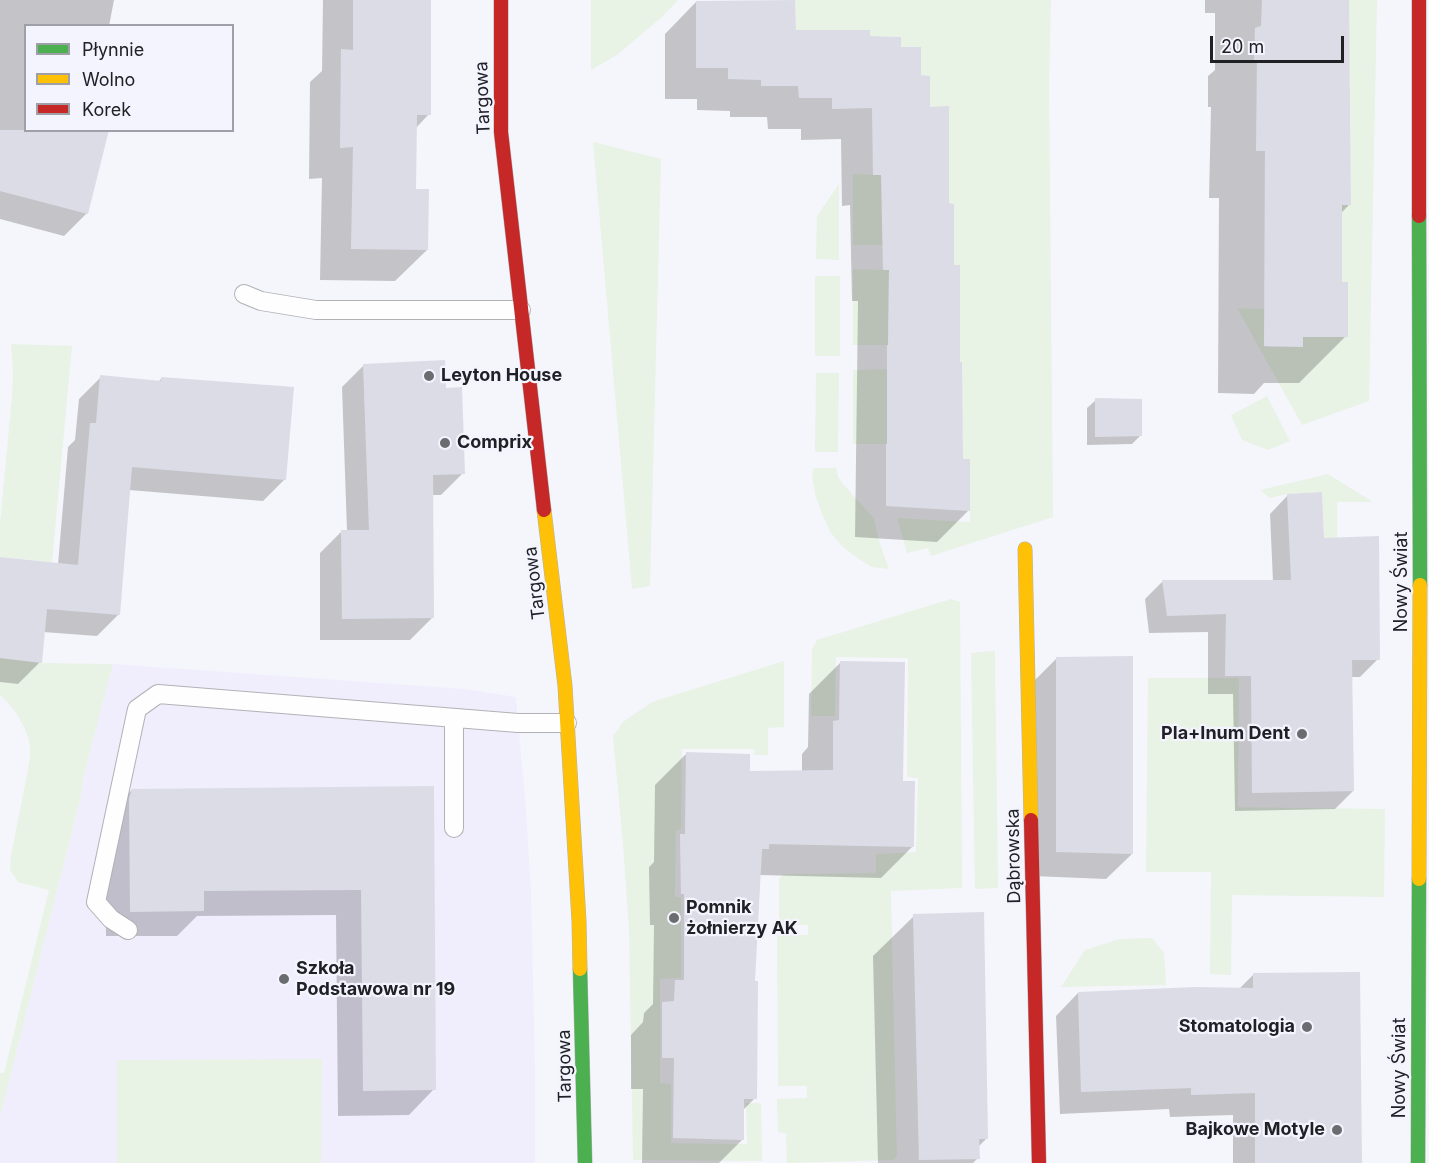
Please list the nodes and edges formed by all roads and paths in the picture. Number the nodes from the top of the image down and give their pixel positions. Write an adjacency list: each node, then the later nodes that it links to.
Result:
1 (501, 0): 5 (street, Targowa)
2 (1419, 0): 4 (street, Nowy Świat)
3 (244, 294): 5 (lane)
4 (1425, 301): 7 (street, Nowy Świat)
5 (521, 310): 9 (street, Targowa)
6 (1025, 549): 13 (street, Dąbrowska)
7 (1425, 652): 14 (street, Nowy Świat)
8 (454, 718): 9 (lane); 10 (lane); 11 (lane)
9 (567, 723): 12 (street, Targowa)
10 (454, 828)
11 (128, 930)
12 (585, 1163)
13 (1039, 1163)
14 (1418, 1163)

